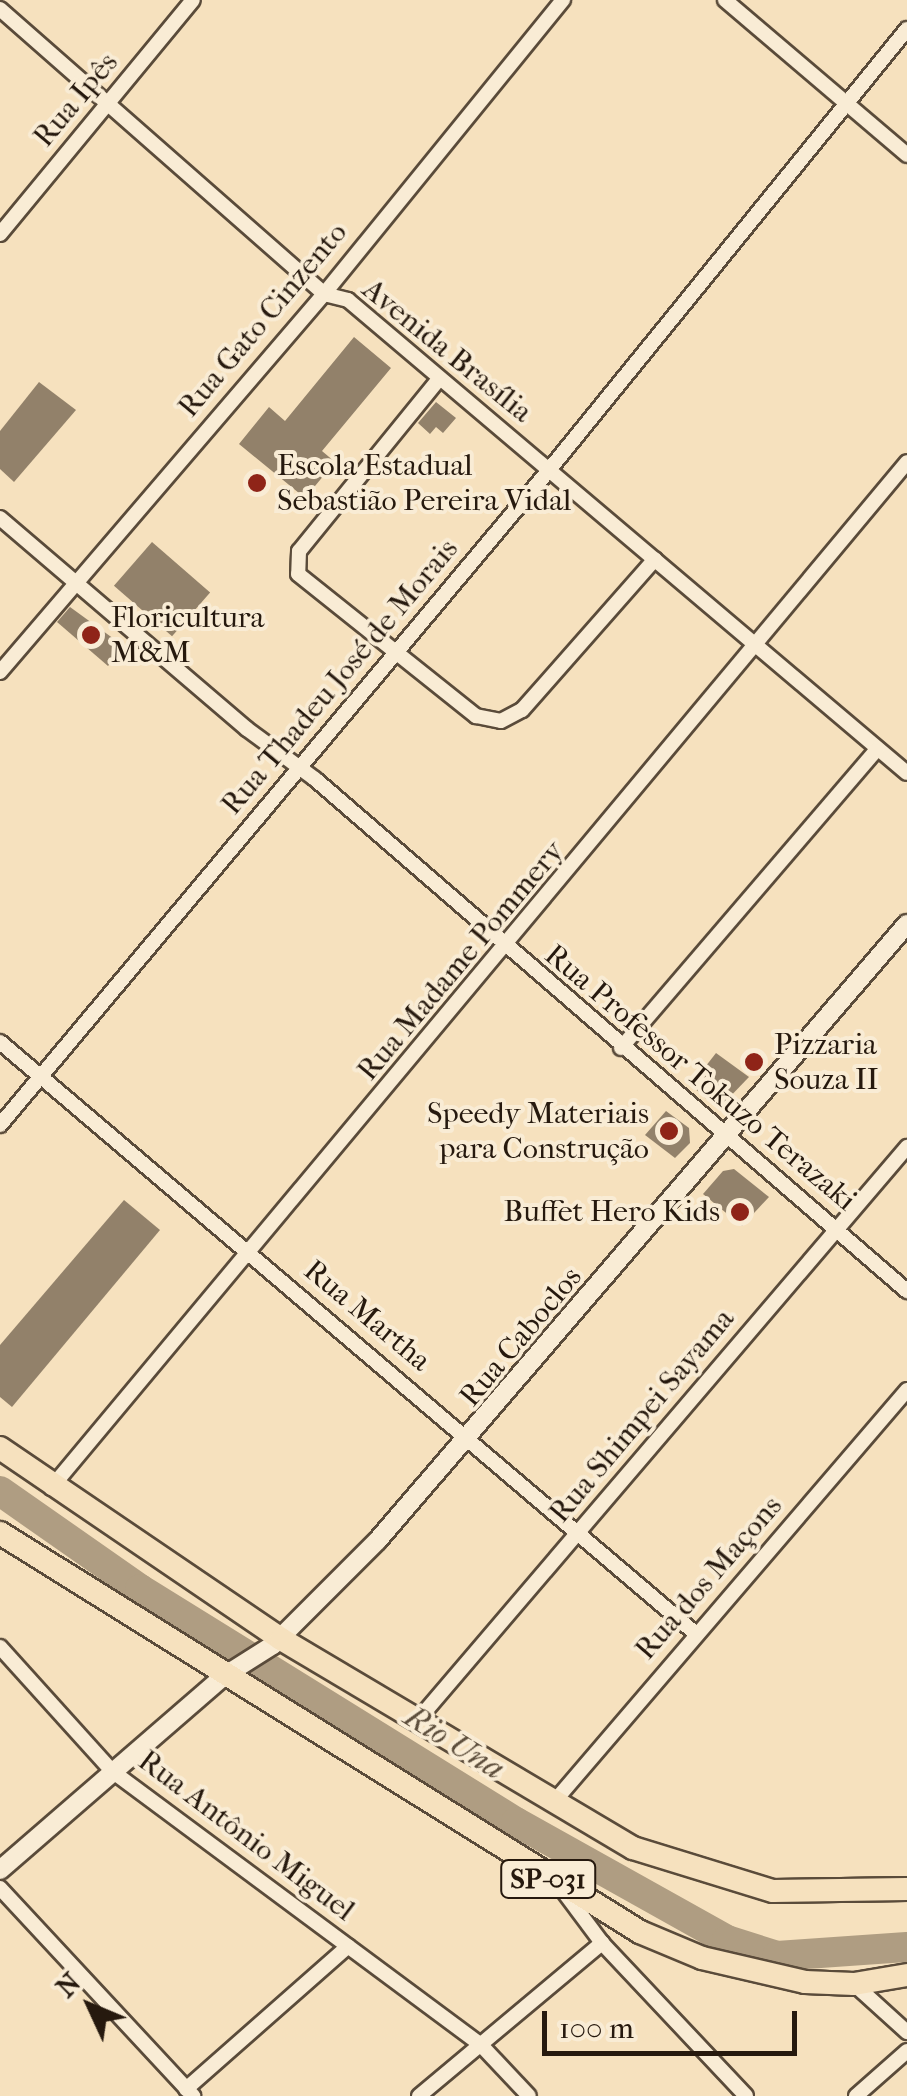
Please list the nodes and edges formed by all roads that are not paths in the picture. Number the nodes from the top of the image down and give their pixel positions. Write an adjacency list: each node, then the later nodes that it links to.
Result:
1 (193, 0): 7 (street, Rua Ipês)
2 (563, 0): 10 (street, Rua Gato Cinzento)
3 (724, 0): 6 (street)
4 (0, 9): 7 (street, Avenida Brasília)
5 (907, 29): 6 (street, Rua Thadeu José de Morais)
6 (846, 103): 8 (street); 13 (street, Rua Thadeu José de Morais)
7 (108, 104): 9 (street, Rua Ipês); 10 (street, Avenida Brasília)
8 (907, 155)
9 (0, 234)
10 (324, 294): 11 (street, Avenida Brasília); 16 (street, Rua Gato Cinzento)
11 (439, 379): 13 (street, Avenida Brasília); 18 (street)
12 (907, 462): 17 (street, Rua Madame Pommery)
13 (549, 470): 15 (street, Avenida Brasília); 18 (street, Rua Thadeu José de Morais)
14 (0, 518): 16 (street, Rua Professor Tokuzo Terazaki)
15 (654, 559): 17 (street, Avenida Brasília); 18 (street)
16 (72, 583): 19 (street, Rua Gato Cinzento); 21 (street, Rua Professor Tokuzo Terazaki)
17 (758, 648): 20 (street, Avenida Brasília); 24 (street, Rua Madame Pommery)
18 (397, 653): 21 (street, Rua Thadeu José de Morais)
19 (0, 672)
20 (878, 748): 22 (street, Avenida Brasília); 26 (street)
21 (300, 766): 24 (street, Rua Professor Tokuzo Terazaki); 27 (street, Rua Thadeu José de Morais)
22 (907, 773)
23 (907, 924): 29 (street, Rua Caboclos)
24 (506, 949): 26 (street, Rua Professor Tokuzo Terazaki); 32 (street, Rua Madame Pommery)
25 (0, 1042): 27 (street, Rua Martha)
26 (621, 1048): 29 (street, Rua Professor Tokuzo Terazaki)
27 (42, 1077): 28 (street, Rua Thadeu José de Morais); 32 (street, Rua Martha)
28 (0, 1124)
29 (727, 1138): 31 (street, Rua Professor Tokuzo Terazaki); 35 (street, Rua Caboclos)
30 (907, 1147): 31 (street, Rua Shimpei Sayama)
31 (836, 1230): 33 (street, Rua Professor Tokuzo Terazaki); 39 (street, Rua Shimpei Sayama)
32 (251, 1256): 35 (street, Rua Martha); 37 (street, Rua Madame Pommery)
33 (907, 1291)
34 (907, 1390): 40 (street, Rua dos Maçons)
35 (470, 1439): 39 (street, Rua Martha); 41 (street, Rua Caboclos)
36 (0, 1448): 37 (highway, SP-031)
37 (50, 1488): 41 (highway, SP-031)
38 (0, 1533): 43 (highway, SP-031)
39 (578, 1534): 40 (street, Rua Martha); 44 (street, Rua Shimpei Sayama)
40 (696, 1634): 46 (street, Rua dos Maçons)
41 (277, 1642): 43 (street, Rua Caboclos); 44 (highway, SP-031)
42 (0, 1647): 45 (street, Rua Antônio Miguel)
43 (233, 1669): 45 (street, Rua Caboclos); 49 (highway, SP-031)
44 (418, 1721): 46 (highway, SP-031)
45 (112, 1771): 47 (street, Rua Caboclos); 52 (street, Rua Antônio Miguel)
46 (552, 1804): 50 (highway, SP-031)
47 (0, 1870)
48 (0, 1888): 58 (street)
49 (561, 1888): 51 (street); 54 (highway, SP-031)
50 (907, 1888)
51 (602, 1943): 56 (street); 61 (street)
52 (348, 1946): 56 (street, Rua Antônio Miguel); 58 (street)
53 (907, 1975): 54 (highway, SP-031)
54 (854, 1984): 55 (street)
55 (907, 2032)
56 (480, 2044): 59 (street); 60 (street, Rua Antônio Miguel)
57 (907, 2050): 62 (street)
58 (190, 2092)
59 (419, 2096)
60 (529, 2096)
61 (746, 2096)
62 (856, 2096)

